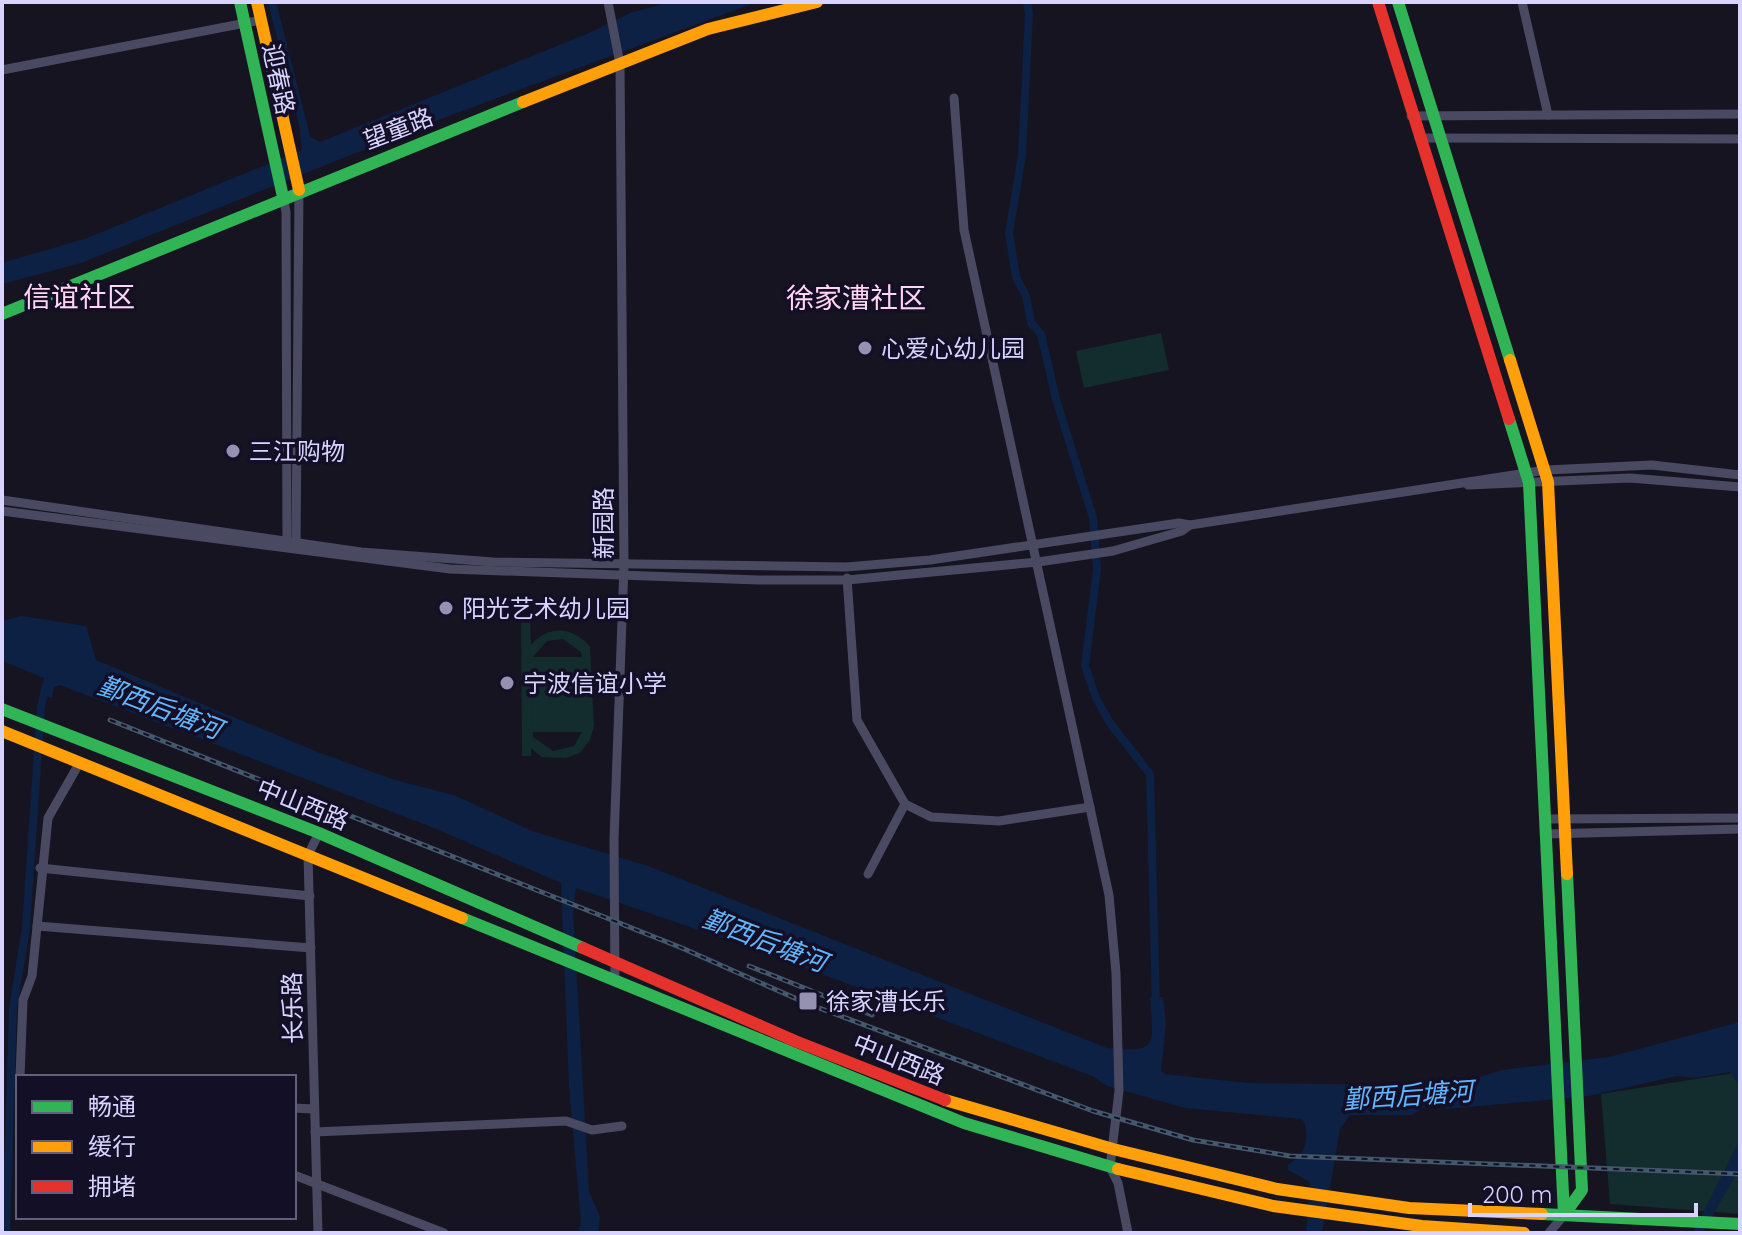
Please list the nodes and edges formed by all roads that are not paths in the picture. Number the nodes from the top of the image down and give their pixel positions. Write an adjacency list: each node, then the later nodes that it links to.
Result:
1 (240, 2): 9 (main road, 迎春路)
2 (257, 2): 8 (main road, 迎春路)
3 (608, 2): 10 (street, 新园路)
4 (1378, 2): 16 (main road)
5 (1398, 2): 13 (main road)
6 (1522, 2): 15 (street)
7 (812, 3): 10 (main road, 望童路)
8 (261, 20): 9 (street); 20 (main road, 迎春路)
9 (245, 23): 11 (street); 21 (main road, 迎春路)
10 (619, 60): 20 (main road, 望童路); 33 (street, 新园路)
11 (2, 70)
12 (954, 98): 31 (street)
13 (1432, 114): 15 (street); 16 (street); 17 (main road)
14 (1740, 114): 15 (street)
15 (1548, 115)
16 (1411, 116): 18 (main road)
17 (1439, 136): 18 (street); 19 (street); 24 (main road)
18 (1419, 138): 25 (main road)
19 (1740, 139)
20 (297, 184): 21 (main road, 望童路); 30 (street)
21 (281, 190): 22 (main road, 望童路); 30 (street)
22 (2, 314)
23 (1740, 475): 24 (street)
24 (1547, 476): 25 (street); 26 (street); 42 (main road)
25 (1527, 477): 29 (street); 44 (main road)
26 (1740, 487)
27 (2, 500): 30 (street)
28 (2, 511): 30 (street)
29 (1190, 525): 31 (street); 32 (street)
30 (291, 545): 33 (street); 35 (street)
31 (1035, 546): 32 (street); 34 (street)
32 (1038, 562): 36 (street); 41 (street)
33 (624, 565): 34 (street); 35 (street, 新园路)
34 (846, 567): 36 (street)
35 (623, 577): 36 (street); 55 (street, 新园路)
36 (847, 580): 40 (street)
37 (2, 709): 46 (main road, 中山西路)
38 (2, 731): 39 (main road, 中山西路)
39 (80, 762): 49 (main road, 中山西路); 50 (street)
40 (905, 804): 41 (street); 51 (street)
41 (1090, 807): 62 (street)
42 (1563, 818): 43 (street); 44 (street); 47 (main road)
43 (1740, 818)
44 (1545, 819): 48 (main road)
45 (1740, 829): 47 (street)
46 (319, 833): 49 (street, 长乐路); 55 (main road, 中山西路)
47 (1564, 833): 48 (street); 66 (main road)
48 (1546, 834): 66 (main road)
49 (308, 855): 52 (street, 长乐路); 56 (main road, 中山西路)
50 (40, 868): 52 (street); 53 (street)
51 (868, 874)
52 (310, 896): 54 (street, 长乐路)
53 (37, 926): 54 (street); 57 (street)
54 (311, 948): 59 (street, 长乐路)
55 (615, 960): 56 (street, 新园路); 62 (main road, 中山西路)
56 (615, 981): 63 (main road, 中山西路)
57 (20, 1075)
58 (296, 1108): 59 (street)
59 (314, 1109): 61 (street, 长乐路)
60 (622, 1126): 61 (street)
61 (315, 1132): 65 (street, 长乐路)
62 (1113, 1149): 63 (street); 66 (main road, 中山西路)
63 (1110, 1167): 70 (street); 71 (main road, 中山西路)
64 (296, 1176): 65 (street)
65 (317, 1185): 68 (street, 长乐路); 69 (street)
66 (1564, 1215): 67 (main road, 中山西路); 72 (street)
67 (1740, 1224)
68 (318, 1233)
69 (444, 1233)
70 (1128, 1233)
71 (1524, 1233)
72 (1549, 1233)

